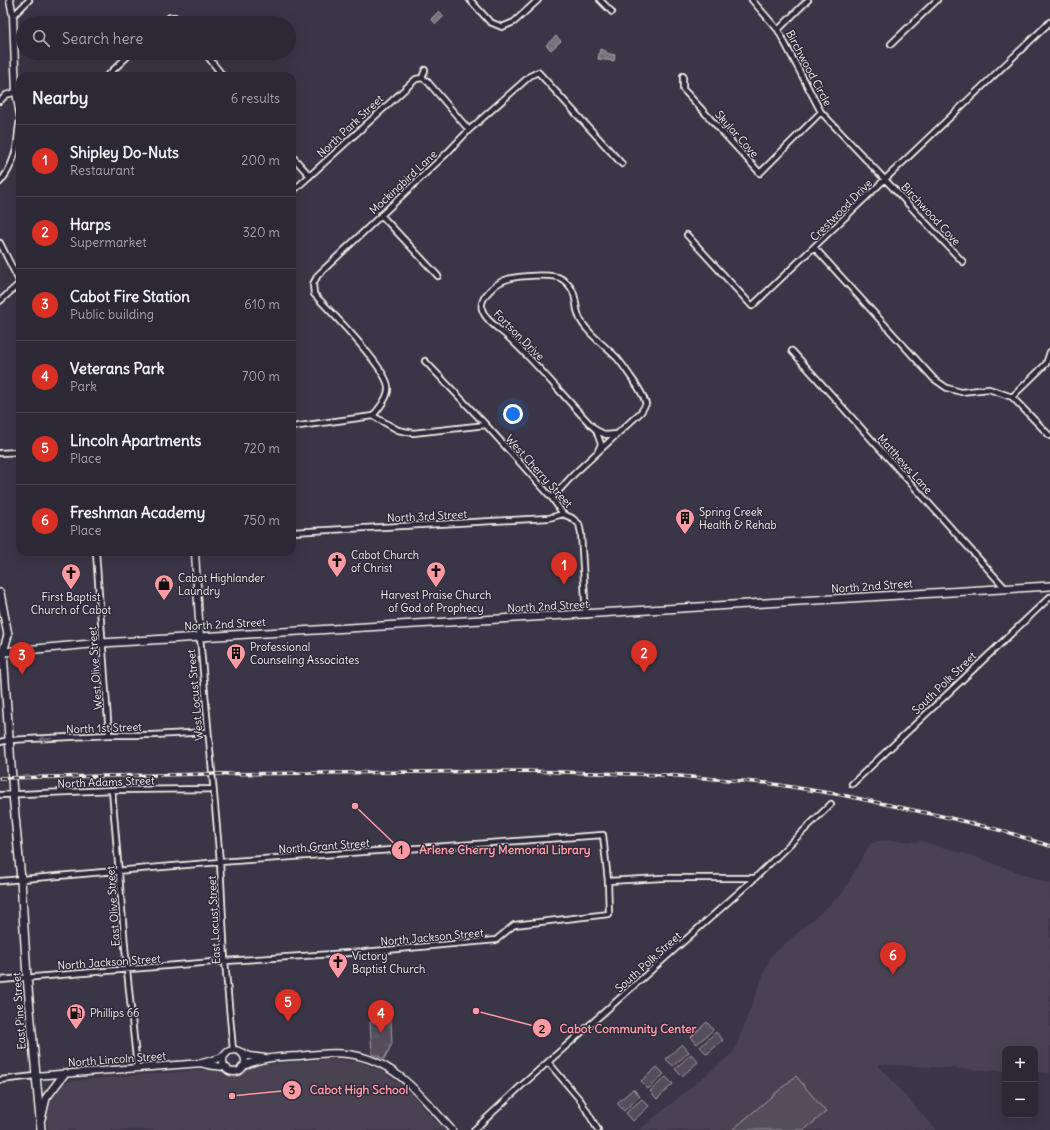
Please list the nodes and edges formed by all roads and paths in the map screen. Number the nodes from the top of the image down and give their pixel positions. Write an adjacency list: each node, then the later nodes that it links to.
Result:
1 (10, 0): 10 (street)
2 (29, 0): 10 (street)
3 (470, 0): 4 (street)
4 (538, 0)
5 (600, 0): 9 (street)
6 (752, 0): 12 (street, Birchwood Circle)
7 (808, 0): 12 (street)
8 (937, 0): 13 (street)
9 (612, 12)
10 (13, 16): 21 (street)
11 (1050, 22): 29 (street, Crestwood Drive)
12 (778, 30): 23 (street, Birchwood Circle)
13 (891, 44)
14 (124, 60): 17 (street)
15 (210, 60): 18 (street)
16 (425, 70): 20 (street)
17 (111, 72)
18 (220, 72)
19 (683, 76): 23 (street, Skylar Cove)
20 (422, 78): 24 (street); 28 (street, North Park Street)
21 (16, 92): 22 (street)
22 (0, 101)
23 (821, 112): 29 (street, Birchwood Circle)
24 (469, 130): 27 (street, Mockingbird Lane); 32 (street, Mockingbird Lane)
25 (16, 147): 30 (street)
26 (296, 160): 28 (street)
27 (622, 164)
28 (310, 176): 31 (street, North Park Street)
29 (885, 179): 35 (street, Crestwood Drive); 36 (street, Birchwood Cove)
30 (0, 182)
31 (296, 188)
32 (380, 215): 38 (street); 45 (street, Mockingbird Lane)
33 (687, 234): 35 (street)
34 (0, 242): 37 (street)
35 (814, 247): 44 (street, Crestwood Drive)
36 (963, 262)
37 (16, 275)
38 (438, 276)
39 (16, 287): 40 (street)
40 (0, 301)
41 (792, 351): 60 (street, Matthews Lane)
42 (1050, 352): 44 (street)
43 (425, 361): 46 (street, West Cherry Street)
44 (1012, 397): 50 (street)
45 (373, 416): 46 (street); 47 (street)
46 (486, 425): 54 (street, West Cherry Street)
47 (296, 426)
48 (596, 430): 49 (street); 49 (street, Fortson Drive); 51 (street)
49 (617, 434): 51 (street, Fortson Drive)
50 (1050, 436)
51 (598, 451): 54 (street, Fortson Drive)
52 (16, 452): 53 (street)
53 (0, 453)
54 (552, 498): 55 (street, West Cherry Street)
55 (563, 514): 56 (street, North 3rd Street); 63 (street, West Cherry Street)
56 (296, 532)
57 (96, 556): 66 (street, West Olive Street)
58 (194, 556): 64 (street, West Locust Street)
59 (1050, 586): 60 (main road, North 2nd Street)
60 (1005, 588): 63 (main road, North 2nd Street)
61 (0, 593): 67 (main road)
62 (1050, 596): 72 (street, South Polk Street)
63 (586, 615): 64 (main road, North 2nd Street)
64 (200, 637): 66 (main road, North 2nd Street); 68 (street, West Locust Street)
65 (0, 642): 67 (main road)
66 (102, 643): 67 (main road, North 2nd Street); 69 (street, West Olive Street)
67 (2, 652): 70 (main road, East Pine Street)
68 (208, 732): 69 (street, North 1st Street); 73 (street, West Locust Street)
69 (109, 735): 70 (street, North 1st Street, one-way to 70)
70 (9, 740): 71 (street, North 1st Street); 75 (main road, East Pine Street)
71 (0, 742)
72 (852, 784)
73 (213, 789): 74 (street, North Adams Street); 78 (street, East Locust Street)
74 (112, 790): 75 (street, North Adams Street); 79 (street, East Olive Street)
75 (12, 794): 76 (street, North Adams Street); 81 (main road, East Pine Street)
76 (0, 795)
77 (831, 804): 80 (street, South Polk Street)
78 (220, 862): 79 (street, North Grant Street); 83 (street, North Grant Street); 84 (street, East Locust Street)
79 (119, 872): 81 (street, North Grant Street); 85 (street, East Olive Street)
80 (755, 878): 83 (street); 92 (street, South Polk Street)
81 (21, 880): 82 (street, North Grant Street); 86 (main road, East Pine Street)
82 (0, 881)
83 (608, 881): 84 (street, North Jackson Street)
84 (225, 961): 85 (street, North Jackson Street); 88 (street, East Locust Street)
85 (127, 970): 86 (street, North Jackson Street); 95 (street, East Olive Street)
86 (27, 977): 87 (street, North Jackson Street); 98 (main road, East Pine Street)
87 (0, 980)
88 (233, 1050): 89 (street, North Lincoln Street); 90 (street, North Lincoln Street)
89 (241, 1052): 91 (street, North Lincoln Street); 94 (street)
90 (226, 1054): 93 (street, North Lincoln Street); 96 (street)
91 (266, 1058): 94 (street, North Lincoln Street); 102 (street, North Lincoln Street)
92 (548, 1062): 101 (street); 103 (street, South Polk Street)
93 (202, 1063): 95 (street, North Lincoln Street); 96 (street, North Lincoln Street)
94 (242, 1067): 96 (street, North Lincoln Street)
95 (137, 1068): 97 (street, North Lincoln Street)
96 (227, 1068)
97 (65, 1073): 98 (street, North Lincoln Street); 100 (main road)
98 (35, 1076): 99 (street); 100 (main road, East Pine Street)
99 (0, 1080)
100 (40, 1127)
101 (596, 1129)
102 (452, 1130)
103 (474, 1130)

